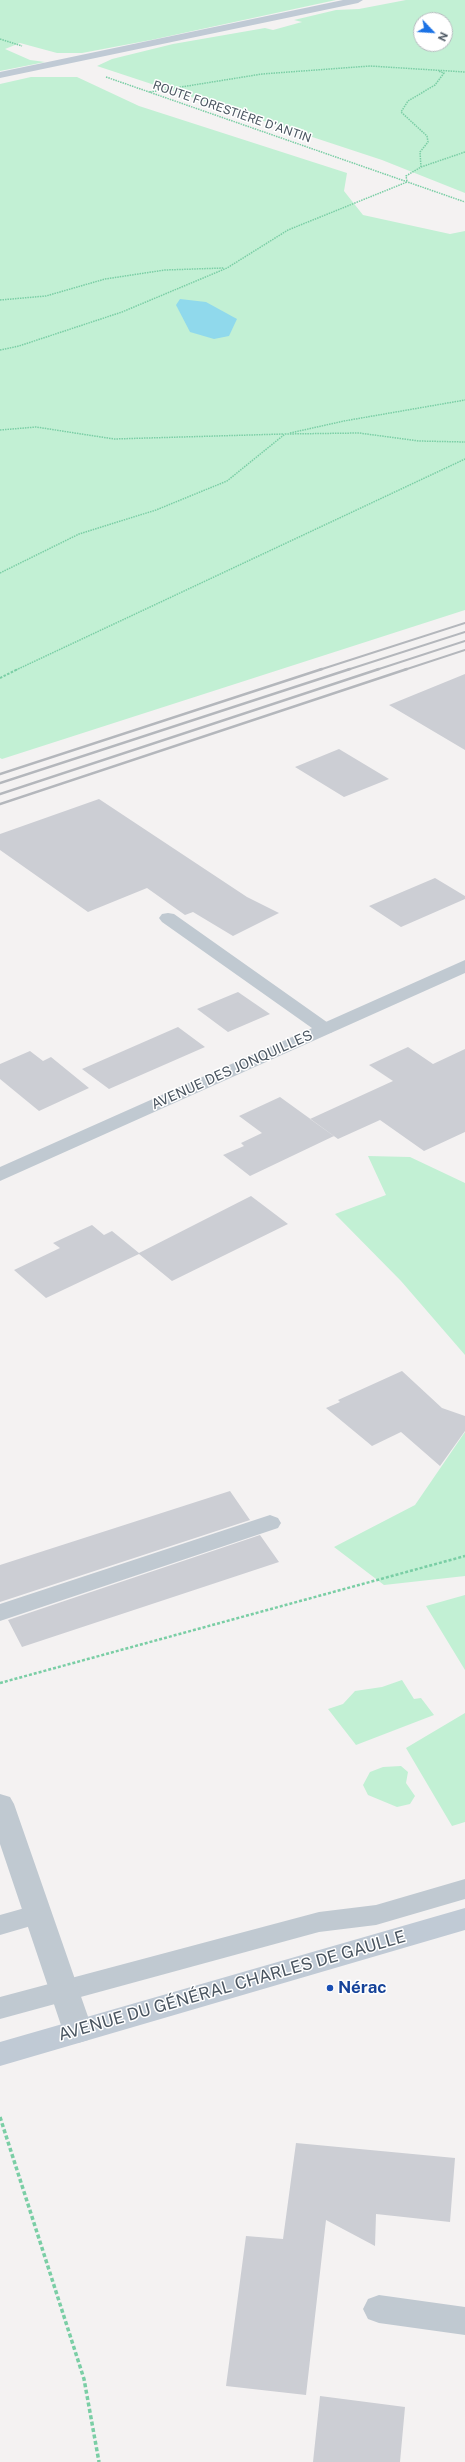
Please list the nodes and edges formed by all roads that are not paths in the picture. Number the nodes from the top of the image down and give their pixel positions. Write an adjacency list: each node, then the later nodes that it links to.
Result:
1 (358, 0): 2 (street)
2 (0, 75)
3 (168, 918): 5 (lane)
4 (465, 966): 5 (street, AVENUE DES JONQUILLES)
5 (325, 1029): 6 (street, AVENUE DES JONQUILLES)
6 (0, 1175)
7 (270, 1523): 8 (lane)
8 (0, 1613)
9 (0, 1804): 11 (street)
10 (465, 1889): 14 (lane)
11 (39, 1914): 13 (lane); 14 (street)
12 (465, 1919): 16 (street, AVENUE DU GÉNÉRAL CHARLES DE GAULLE)
13 (0, 1925)
14 (64, 1990): 15 (lane); 16 (street)
15 (0, 2008)
16 (78, 2031): 17 (street, AVENUE DU GÉNÉRAL CHARLES DE GAULLE)
17 (0, 2054)
18 (379, 2309): 19 (street)
19 (465, 2322)

